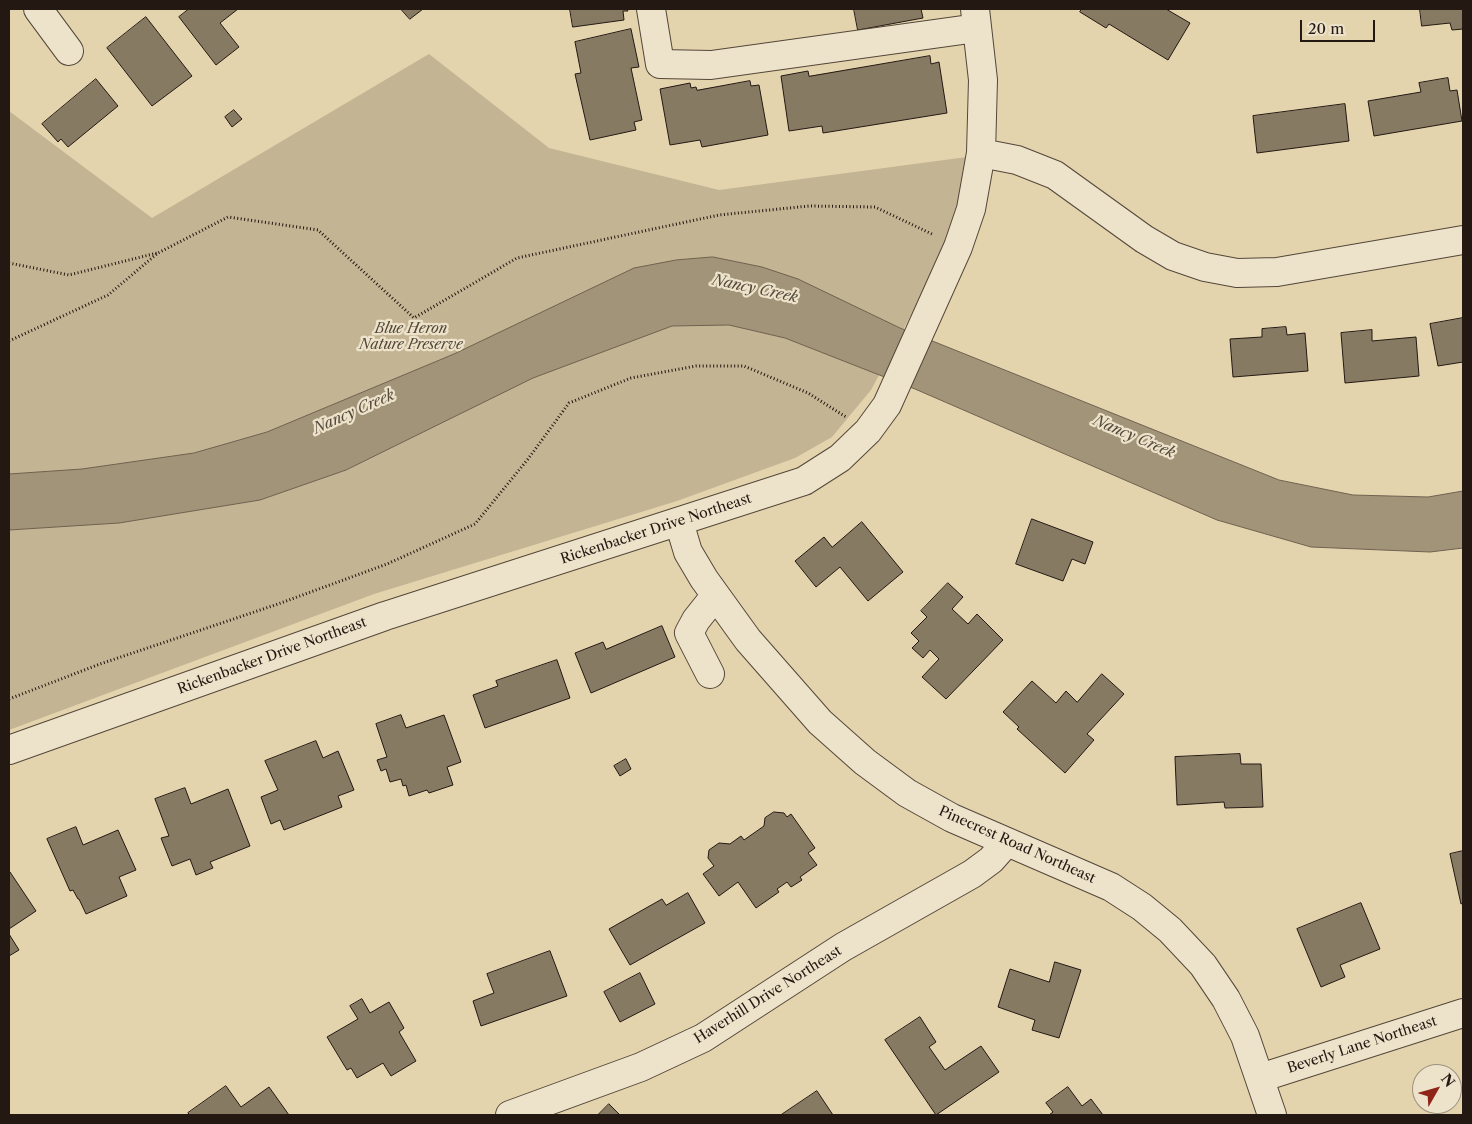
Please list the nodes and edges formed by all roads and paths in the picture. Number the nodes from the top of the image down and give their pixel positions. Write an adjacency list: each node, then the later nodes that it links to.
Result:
1 (38, 9): 4 (street)
2 (651, 9): 3 (street)
3 (976, 18): 5 (street, Rickenbacker Drive Northeast)
4 (69, 51)
5 (981, 153): 6 (street); 7 (street, Rickenbacker Drive Northeast)
6 (1463, 240)
7 (958, 247): 8 (path); 11 (street, Rickenbacker Drive Northeast)
8 (158, 253): 9 (path); 10 (path)
9 (9, 263)
10 (9, 341)
11 (868, 431): 12 (street, Rickenbacker Drive Northeast); 15 (path)
12 (679, 522): 13 (street, Pinecrest Road Northeast); 16 (street, Rickenbacker Drive Northeast)
13 (715, 596): 14 (street); 17 (street, Pinecrest Road Northeast)
14 (710, 674)
15 (9, 699)
16 (9, 750)
17 (1007, 842): 19 (street, Pinecrest Road Northeast); 20 (street, Haverhill Drive Northeast)
18 (1463, 1013): 19 (street, Beverly Lane Northeast)
19 (1260, 1078): 21 (street, Pinecrest Road Northeast)
20 (510, 1115)
21 (1272, 1115)

